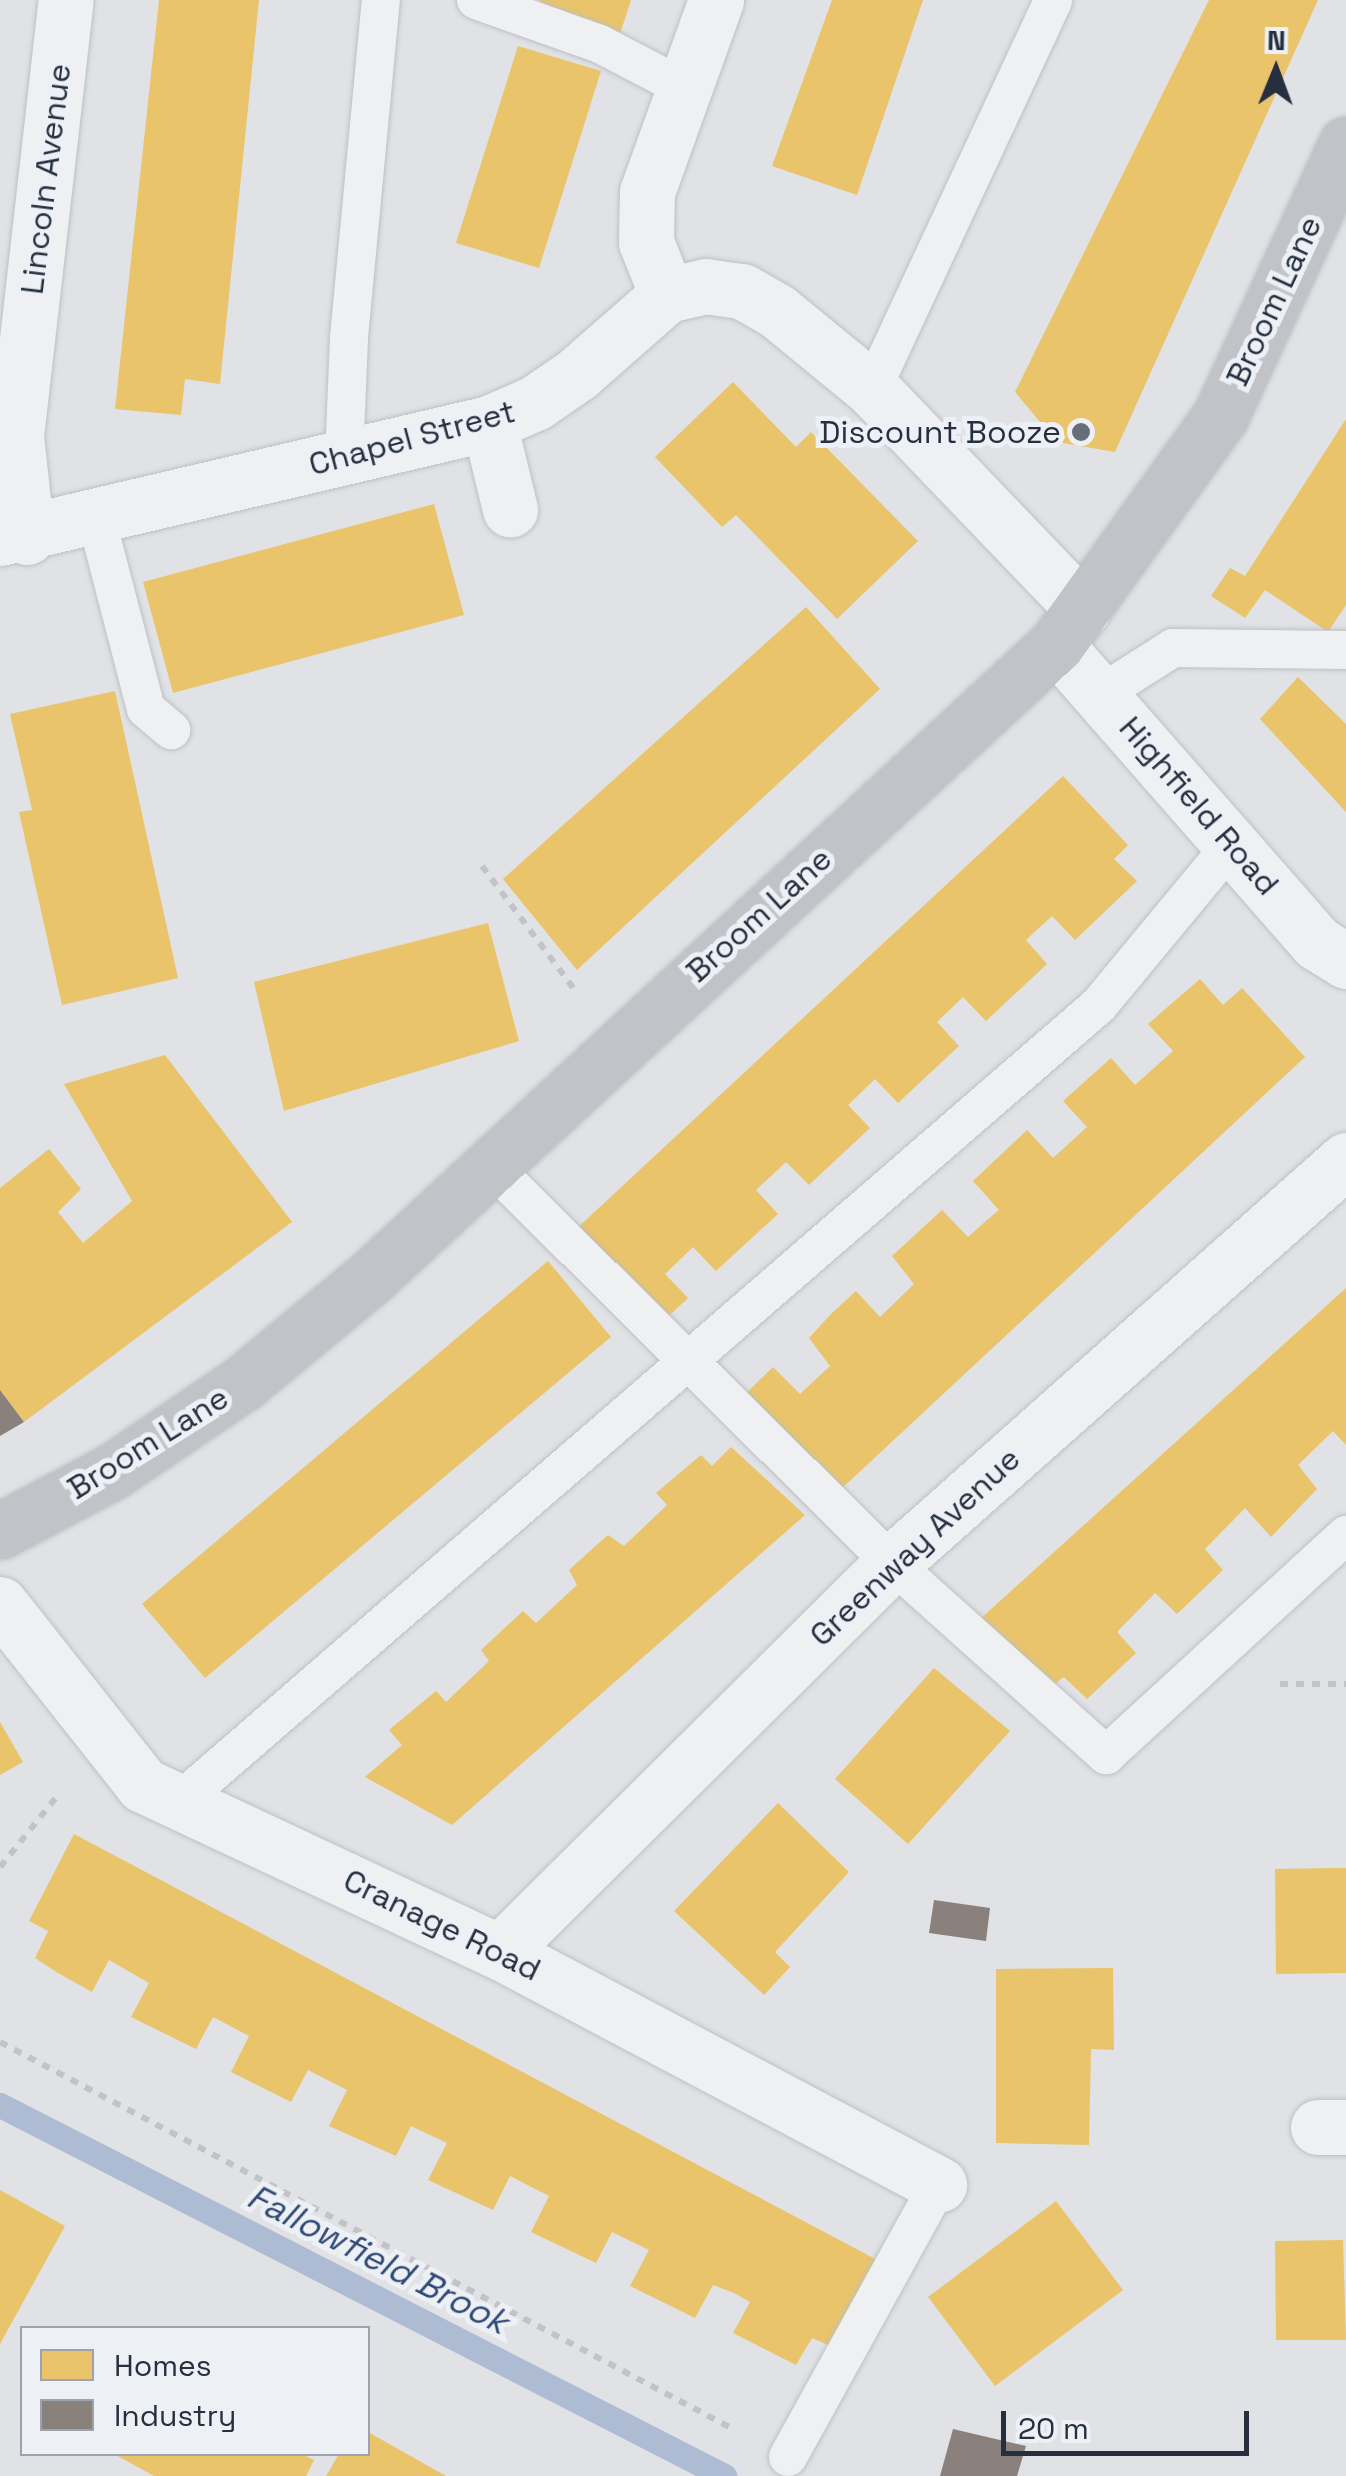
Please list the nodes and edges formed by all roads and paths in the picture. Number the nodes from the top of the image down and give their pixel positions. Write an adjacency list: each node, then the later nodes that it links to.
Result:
1 (66, 0): 14 (street, Lincoln Avenue)
2 (381, 0): 11 (lane)
3 (476, 0): 6 (lane)
4 (716, 0): 6 (street)
5 (1053, 0): 9 (lane)
6 (684, 88): 8 (street)
7 (1346, 144): 15 (main road, Broom Lane)
8 (667, 295): 9 (street); 10 (street, Chapel Street)
9 (872, 388): 15 (street)
10 (489, 423): 11 (street, Chapel Street); 12 (street)
11 (344, 458): 13 (street, Chapel Street)
12 (510, 510)
13 (96, 518): 14 (street, Chapel Street); 18 (lane)
14 (13, 538)
15 (1070, 627): 17 (street, Highfield Road); 24 (main road, Broom Lane)
16 (1346, 650): 17 (lane)
17 (1102, 693): 19 (street, Highfield Road)
18 (171, 730)
19 (1232, 844): 21 (street, Highfield Road); 25 (lane)
20 (482, 866): 22 (path)
21 (1346, 960)
22 (588, 1009)
23 (1346, 1160): 28 (street, Greenway Avenue)
24 (490, 1165): 25 (lane); 26 (main road, Broom Lane)
25 (684, 1364): 28 (lane); 31 (lane)
26 (0, 1532)
27 (1346, 1535): 28 (lane)
28 (892, 1563): 33 (street, Greenway Avenue)
29 (0, 1604): 30 (street, Cranage Road)
30 (103, 1740): 31 (street, Cranage Road); 32 (path)
31 (181, 1800): 33 (street, Cranage Road)
32 (0, 1867)
33 (500, 1952): 35 (street, Cranage Road)
34 (0, 2042): 36 (path)
35 (940, 2184): 36 (lane)
36 (788, 2458)

